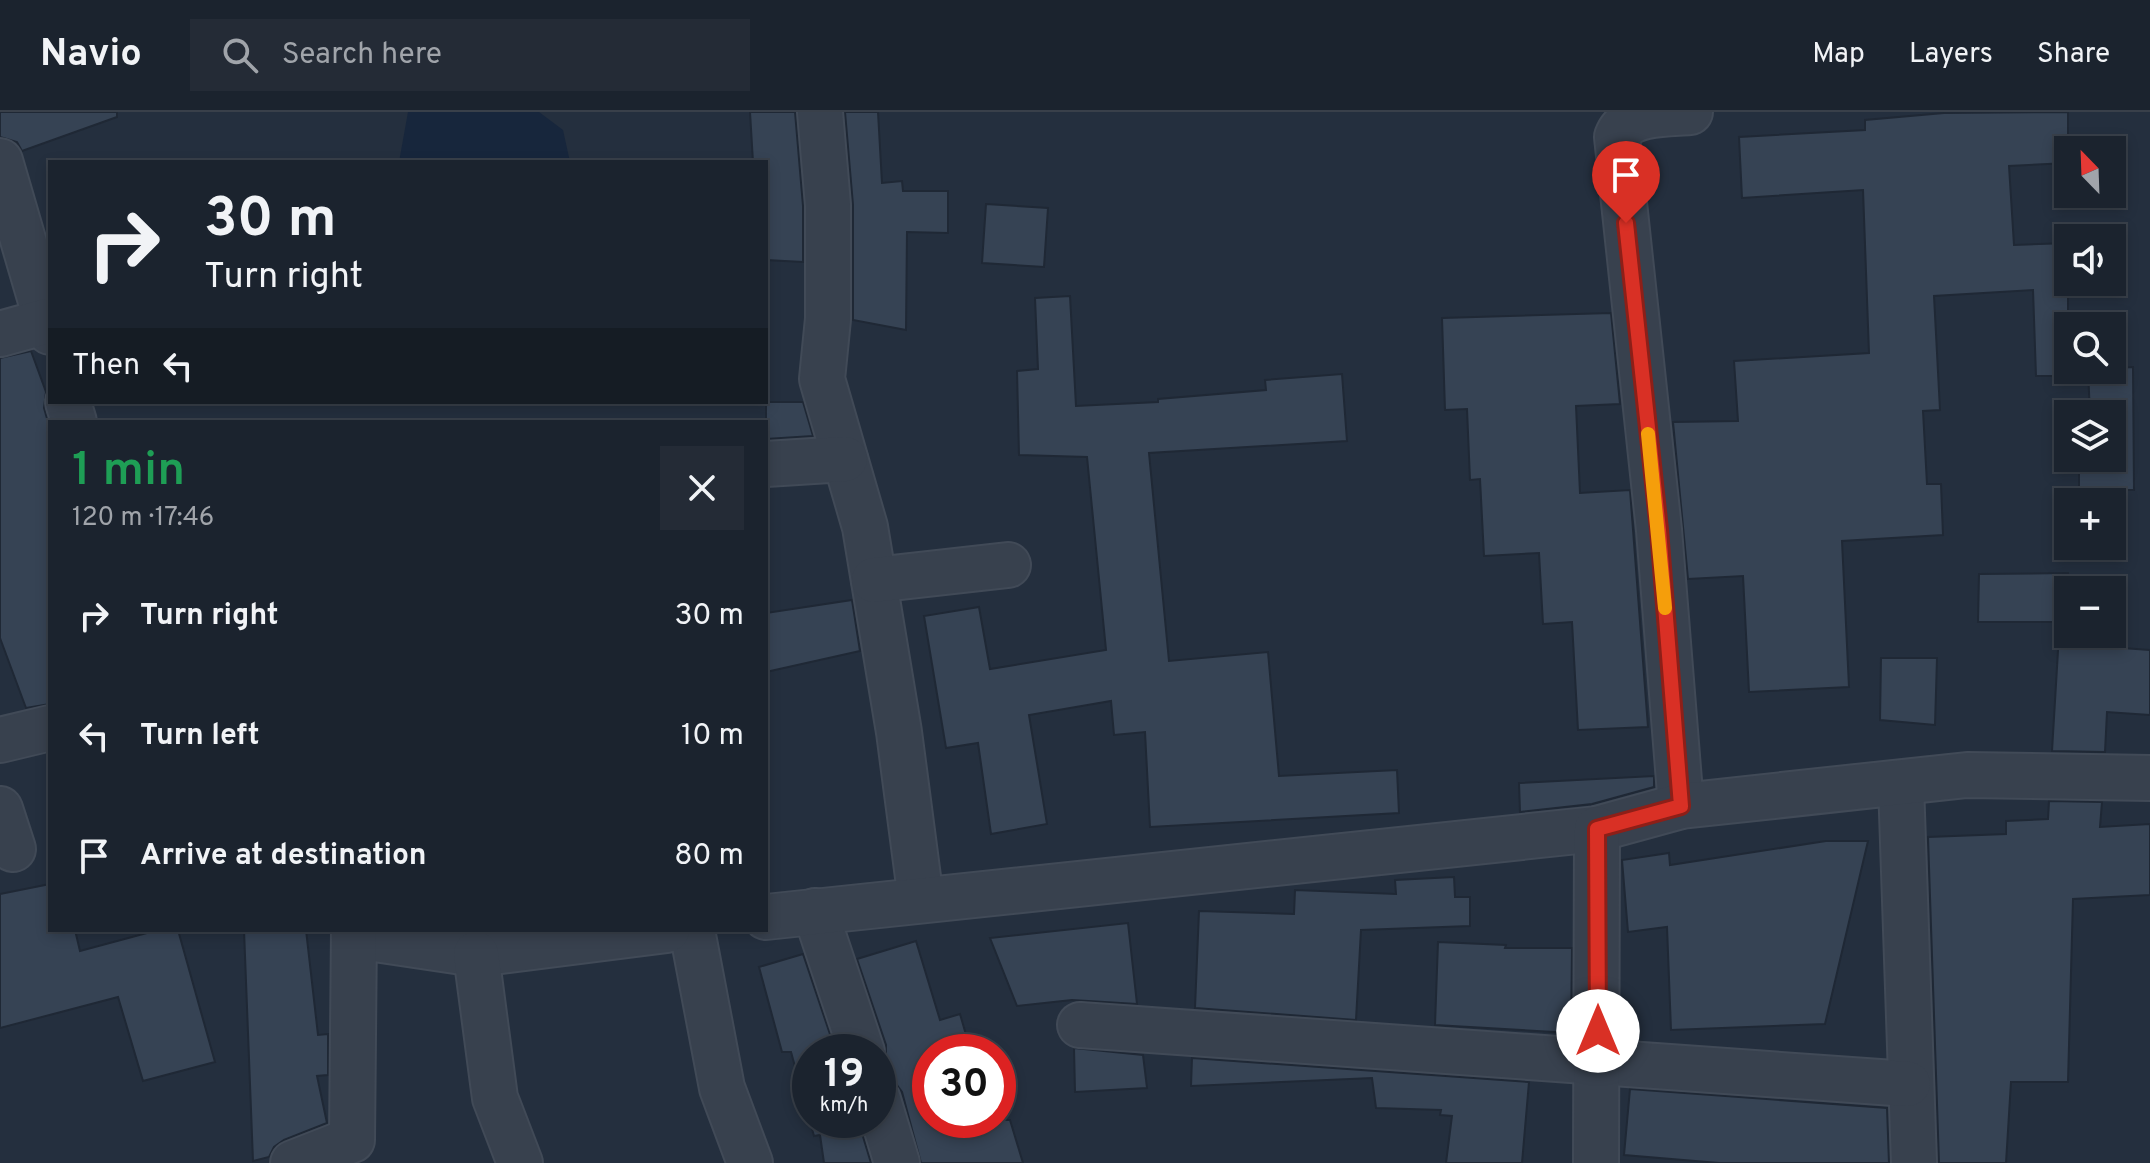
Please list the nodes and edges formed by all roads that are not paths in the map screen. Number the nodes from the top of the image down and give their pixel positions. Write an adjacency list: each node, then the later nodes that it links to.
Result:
1 (820, 112): 7 (street)
2 (1690, 112): 15 (street)
3 (0, 161): 4 (street)
4 (48, 323)
5 (48, 326): 6 (street)
6 (0, 334)
7 (845, 459): 8 (street); 10 (street)
8 (768, 464)
9 (1008, 565): 10 (street)
10 (874, 580): 17 (street)
11 (48, 728): 12 (street)
12 (0, 740)
13 (2150, 778): 14 (street)
14 (1901, 784): 15 (street); 27 (street)
15 (1681, 806): 16 (street)
16 (1597, 829): 17 (street); 26 (street)
17 (921, 900): 18 (street)
18 (815, 911): 19 (street); 25 (street)
19 (768, 917)
20 (651, 932): 23 (street)
21 (692, 932): 31 (street)
22 (354, 933): 23 (street); 29 (street)
23 (476, 954): 30 (street)
24 (1080, 1025): 26 (street)
25 (856, 1034)
26 (1598, 1060): 27 (street); 33 (street)
27 (1908, 1084): 34 (street)
28 (889, 1138): 32 (street)
29 (293, 1163)
30 (520, 1163)
31 (750, 1163)
32 (897, 1163)
33 (1596, 1163)
34 (1914, 1163)

